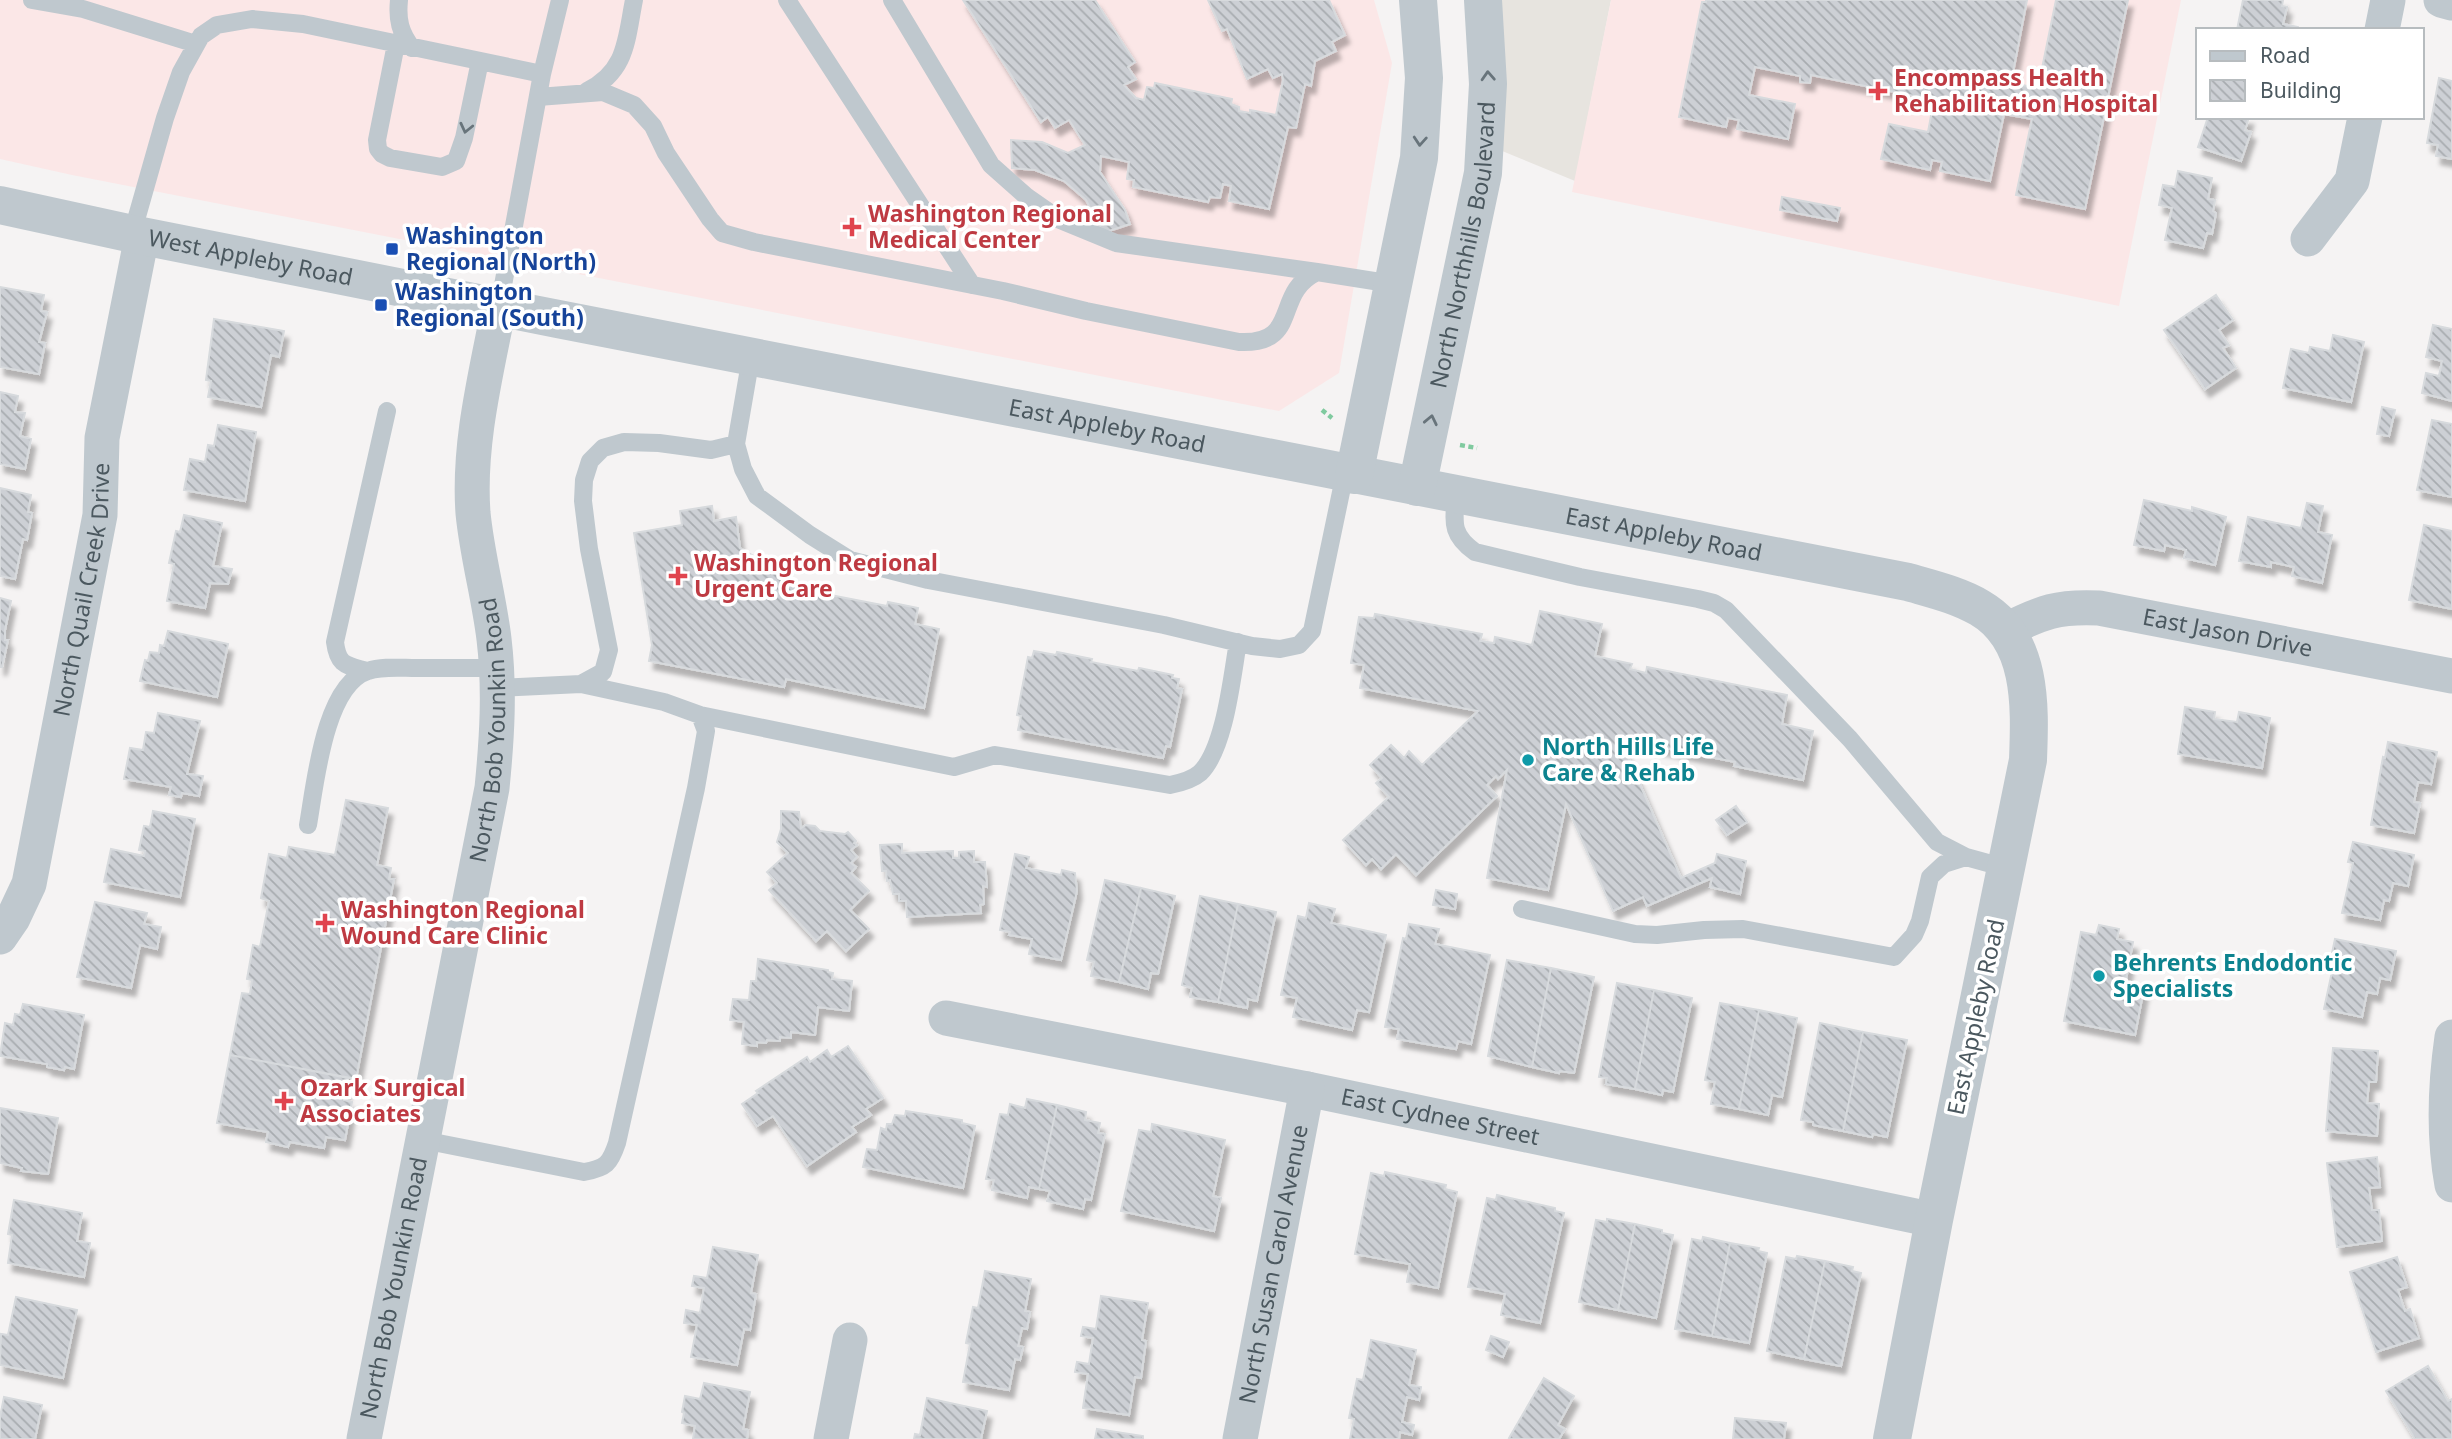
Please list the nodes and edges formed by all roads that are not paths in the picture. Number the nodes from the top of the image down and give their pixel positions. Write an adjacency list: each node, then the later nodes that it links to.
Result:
1 (32, 0): 13 (lane)
2 (398, 0): 14 (lane)
3 (560, 0): 16 (lane)
4 (634, 0): 17 (lane)
5 (787, 0): 25 (lane)
6 (892, 0): 23 (lane)
7 (1419, 0): 24 (street, one-way to 24)
8 (1483, 0): 31 (street, North Northhills Boulevard, one-way to 8)
9 (2388, 0): 12 (street)
10 (2441, 0): 11 (street)
11 (2452, 2)
12 (2382, 28)
13 (196, 44): 14 (lane); 21 (lane)
14 (404, 46): 15 (lane); 15 (lane, one-way to 14)
15 (480, 61): 16 (lane)
16 (542, 74): 18 (lane)
17 (585, 92): 18 (lane); 25 (lane)
18 (538, 97): 26 (lane)
19 (2365, 119): 22 (street)
20 (0, 205): 21 (street, West Appleby Road)
21 (137, 235): 26 (street, West Appleby Road); 44 (street, North Quail Creek Drive)
22 (2308, 239)
23 (1317, 272): 24 (lane); 25 (lane)
24 (1393, 284): 30 (street)
25 (972, 285)
26 (499, 307): 27 (street, East Appleby Road); 37 (street, North Bob Younkin Road)
27 (751, 357): 29 (lane); 30 (street, East Appleby Road)
28 (387, 411): 35 (lane)
29 (736, 444): 34 (lane); 38 (lane)
30 (1349, 474): 31 (street, East Appleby Road); 34 (lane)
31 (1418, 487): 32 (street, East Appleby Road)
32 (1456, 494): 33 (street, East Appleby Road); 41 (lane)
33 (2006, 629): 36 (street, East Jason Drive); 42 (street, East Appleby Road)
34 (1238, 642): 39 (lane)
35 (367, 671): 37 (lane); 40 (lane)
36 (2452, 676)
37 (497, 678): 38 (lane); 48 (street, North Bob Younkin Road)
38 (581, 684): 39 (lane)
39 (700, 715): 48 (lane)
40 (308, 825)
41 (1966, 857): 42 (lane); 43 (lane)
42 (2006, 868): 50 (street, East Appleby Road)
43 (1522, 909)
44 (0, 937)
45 (946, 1018): 47 (street, East Cydnee Street)
46 (2452, 1037): 49 (street)
47 (1307, 1088): 50 (street, East Cydnee Street); 54 (street, North Susan Carol Avenue)
48 (423, 1140): 52 (street, North Bob Younkin Road)
49 (2452, 1185)
50 (1934, 1220): 55 (street, East Appleby Road)
51 (850, 1340): 53 (street)
52 (364, 1439)
53 (831, 1439)
54 (1240, 1439)
55 (1892, 1439)

